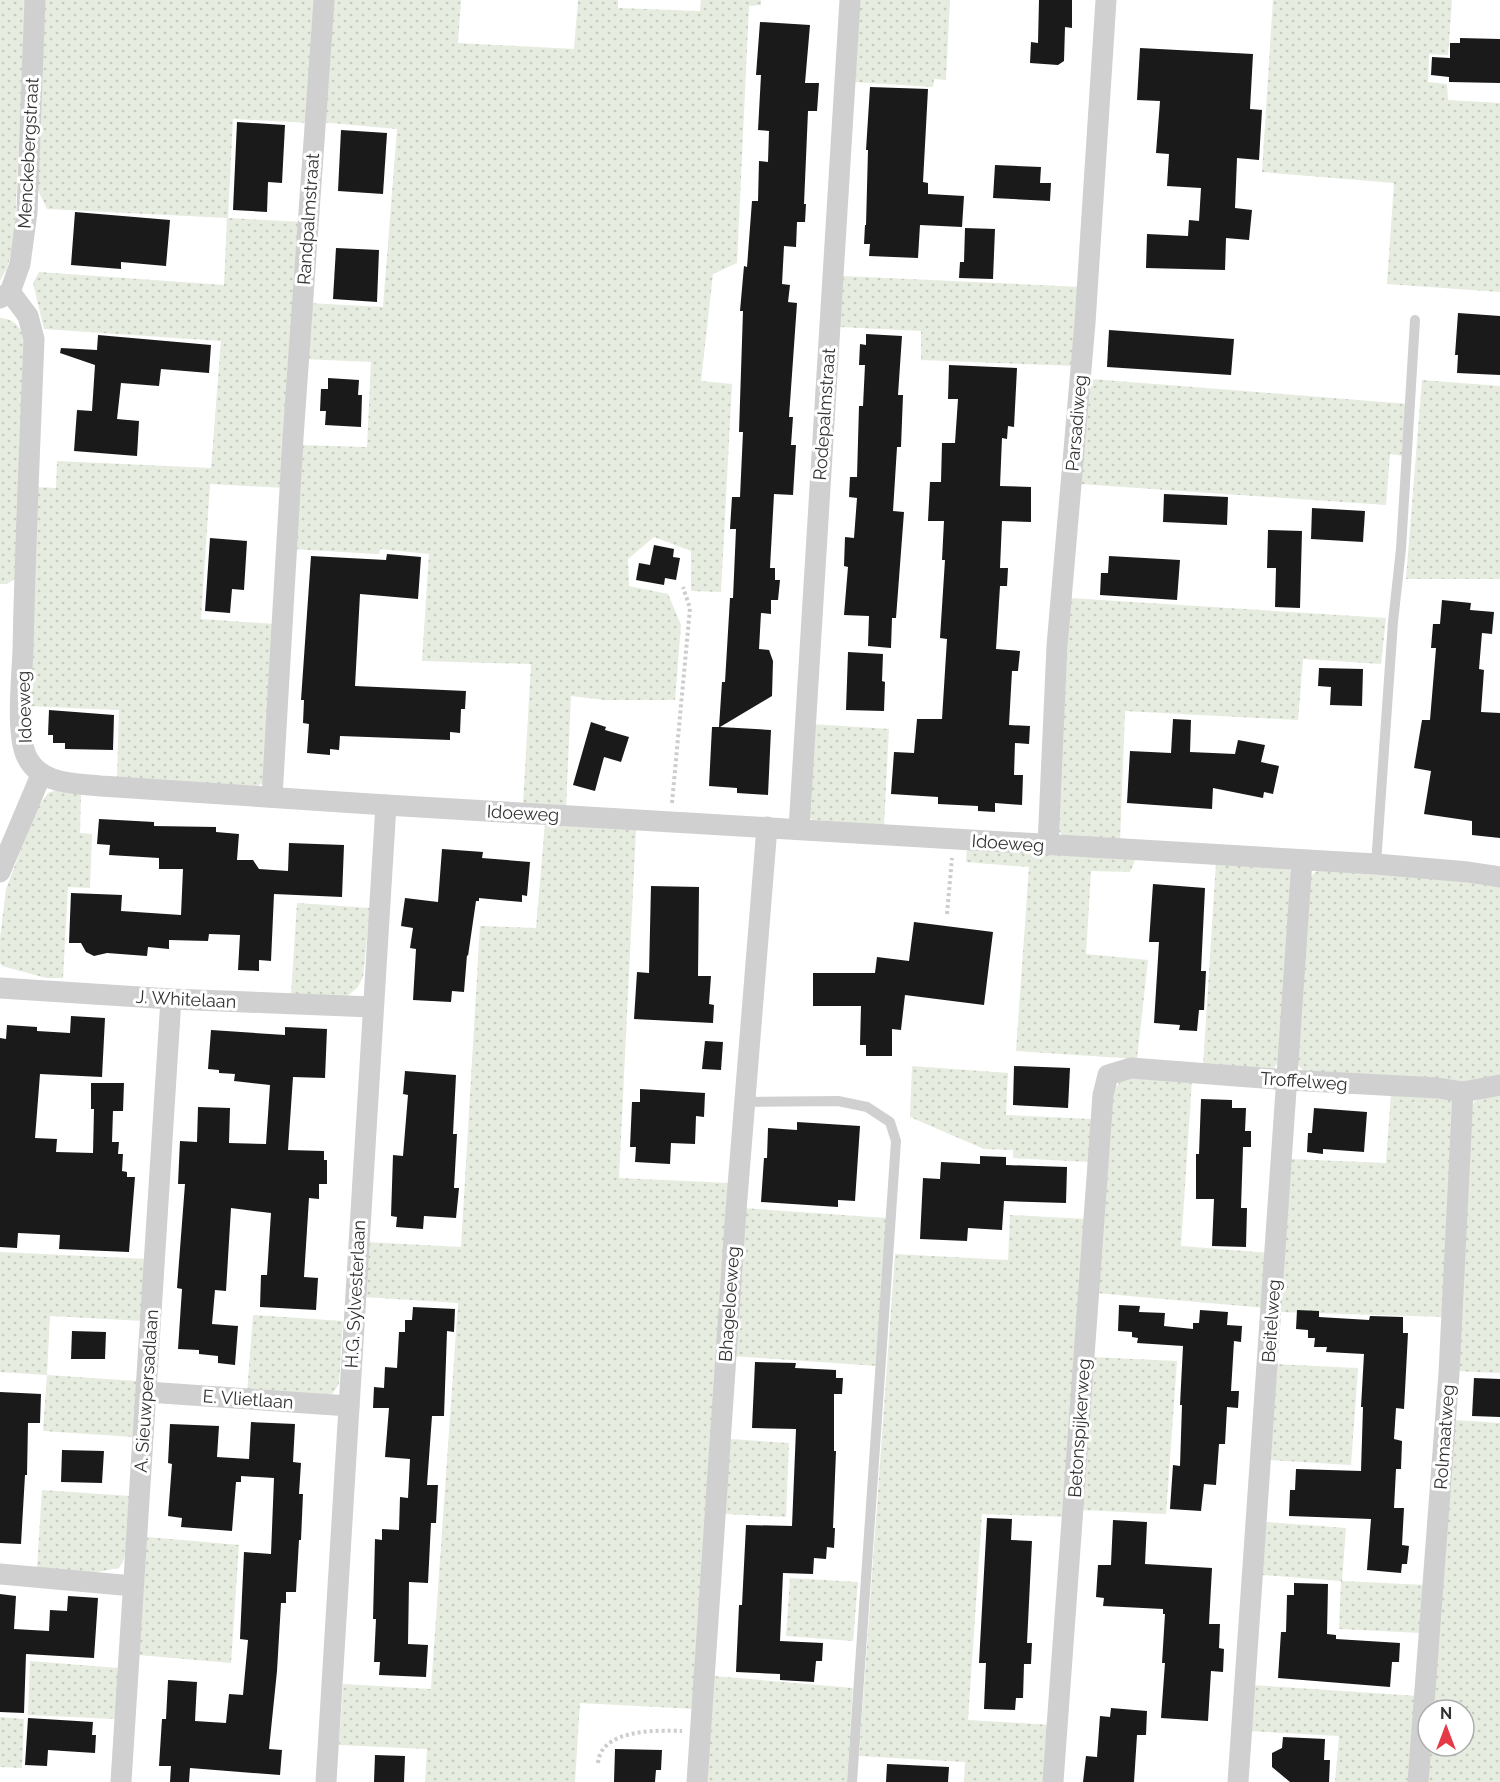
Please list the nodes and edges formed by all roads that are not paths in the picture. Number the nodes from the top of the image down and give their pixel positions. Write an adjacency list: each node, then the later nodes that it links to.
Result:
1 (35, 0): 5 (street, Menckebergstraat)
2 (324, 0): 8 (street, Randpalmstraat)
3 (850, 0): 11 (street, Rodepalmstraat)
4 (1106, 0): 12 (street, Parsadiweg)
5 (5, 295): 7 (street, Idoeweg)
6 (1415, 320): 14 (lane)
7 (40, 775): 8 (street, Idoeweg); 15 (street)
8 (272, 797): 9 (street, Idoeweg)
9 (386, 805): 10 (street, Idoeweg); 19 (street, H.G. Sylvesterlaan)
10 (766, 827): 11 (street, Idoeweg); 24 (street, Bhageloeweg)
11 (799, 829): 12 (street, Idoeweg)
12 (1047, 845): 13 (street, Idoeweg)
13 (1302, 860): 14 (street, Idoeweg); 21 (street, Beitelweg)
14 (1376, 864): 16 (street, Idoeweg)
15 (0, 872)
16 (1500, 877)
17 (0, 988): 18 (street, J. Whitelaan)
18 (171, 999): 19 (street, J. Whitelaan); 25 (street, A. Sieuwpersadlaan)
19 (372, 1006): 26 (street, H.G. Sylvesterlaan)
20 (1108, 1075): 21 (street, Troffelweg); 33 (street, Betonspijkerweg)
21 (1288, 1080): 23 (street, Troffelweg); 34 (street, Beitelweg)
22 (1500, 1085): 23 (street, Troffelweg)
23 (1463, 1092): 35 (street, Rolmaatweg)
24 (745, 1102): 31 (street, Bhageloeweg); 32 (lane)
25 (147, 1392): 26 (street, E. Vlietlaan); 28 (street, A. Sieuwpersadlaan)
26 (349, 1406): 30 (street, H.G. Sylvesterlaan)
27 (0, 1574): 28 (street)
28 (133, 1586): 29 (street, A. Sieuwpersadlaan)
29 (122, 1782)
30 (326, 1782)
31 (697, 1782)
32 (852, 1782)
33 (1053, 1782)
34 (1238, 1782)
35 (1418, 1782)

